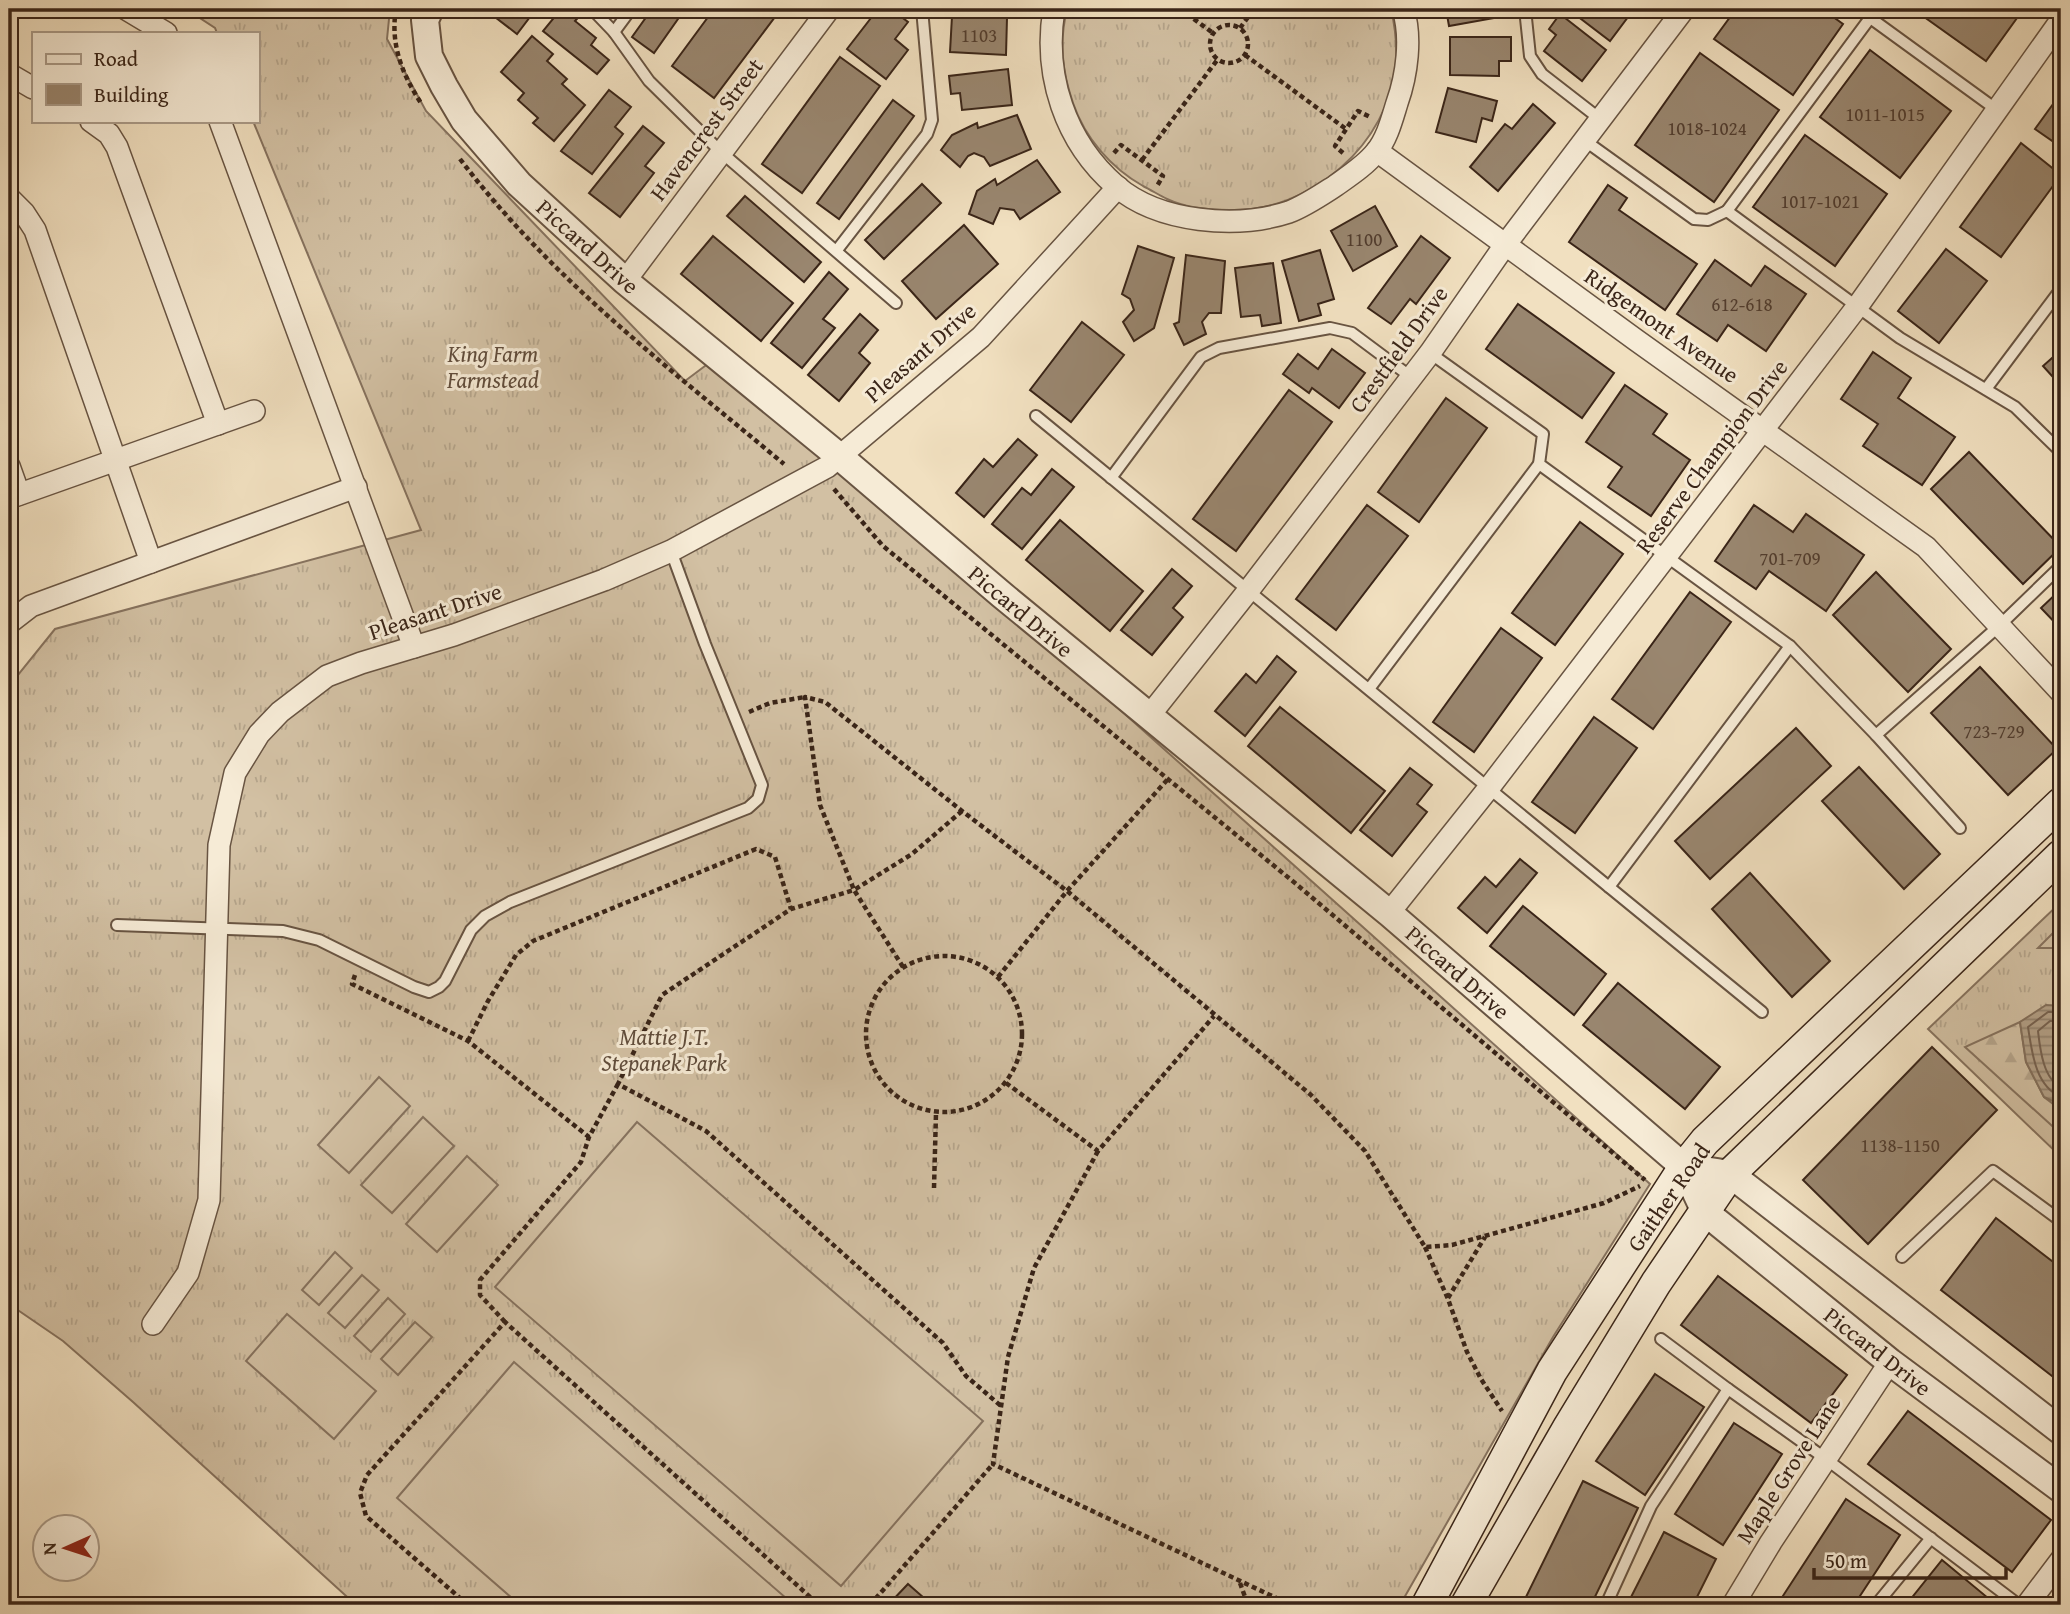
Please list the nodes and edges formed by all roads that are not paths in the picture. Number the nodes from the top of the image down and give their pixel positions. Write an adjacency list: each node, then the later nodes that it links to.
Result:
1 (126, 9): 14 (street)
2 (430, 9): 30 (street, Piccard Drive)
3 (592, 9): 15 (lane)
4 (631, 9): 15 (lane)
5 (829, 9): 24 (street, Havencrest Street)
6 (922, 9): 29 (lane)
7 (1054, 9): 25 (street)
8 (1403, 9): 23 (street)
9 (1525, 9): 19 (lane)
10 (1684, 9): 19 (street, Crestfield Drive)
11 (1858, 9): 12 (lane)
12 (1870, 18): 18 (lane); 27 (lane)
13 (2061, 20): 18 (street, Reserve Champion Drive)
14 (164, 32)
15 (614, 32): 24 (lane)
16 (9, 74): 17 (street)
17 (32, 87)
18 (1997, 110): 33 (street, Reserve Champion Drive)
19 (1600, 119): 22 (street, Crestfield Drive)
20 (92, 122): 39 (street)
21 (220, 122): 47 (street)
22 (1584, 140): 27 (lane); 28 (street, Crestfield Drive)
23 (1377, 151): 25 (street); 28 (street, Ridgemont Avenue)
24 (721, 152): 29 (lane); 30 (street, Havencrest Street)
25 (1118, 187): 42 (street, Pleasant Drive)
26 (9, 198): 43 (street)
27 (1727, 211): 33 (lane)
28 (1505, 245): 34 (street, Crestfield Drive); 40 (street, Ridgemont Avenue)
29 (837, 250): 32 (lane)
30 (625, 281): 42 (street, Piccard Drive)
31 (2061, 289): 36 (lane)
32 (896, 303)
33 (1857, 307): 36 (lane); 40 (street, Reserve Champion Drive)
34 (1430, 353): 35 (street, Crestfield Drive); 44 (lane)
35 (1411, 377): 46 (lane); 53 (street, Crestfield Drive)
36 (1986, 389): 41 (lane)
37 (254, 411): 39 (street)
38 (1035, 416): 46 (lane)
39 (218, 424): 43 (street)
40 (1764, 429): 50 (street, Reserve Champion Drive); 55 (street, Ridgemont Avenue)
41 (2061, 452)
42 (840, 457): 49 (street, Pleasant Drive); 60 (street, Piccard Drive)
43 (116, 461): 48 (street); 51 (street)
44 (1539, 464): 50 (lane); 58 (lane)
45 (9, 466): 48 (street)
46 (1111, 478): 53 (lane)
47 (356, 487): 51 (street); 57 (street)
48 (14, 496)
49 (671, 551): 57 (street, Pleasant Drive); 69 (lane)
50 (1667, 556): 56 (lane); 62 (street, Reserve Champion Drive)
51 (151, 562): 54 (street)
52 (2061, 566): 55 (lane)
53 (1248, 591): 58 (lane); 60 (street, Crestfield Drive)
54 (9, 623)
55 (1999, 626): 59 (street, Ridgemont Avenue); 61 (lane)
56 (1790, 646): 61 (lane); 66 (lane)
57 (414, 647): 69 (street, Pleasant Drive)
58 (1369, 689): 62 (lane)
59 (2061, 692)
60 (1149, 716): 67 (street, Piccard Drive)
61 (1876, 735): 64 (lane)
62 (1488, 789): 66 (lane); 67 (street, Reserve Champion Drive)
63 (2061, 803): 71 (main road, Gaither Road)
64 (1959, 828)
65 (2061, 855): 72 (main road, Gaither Road)
66 (1609, 887): 70 (lane)
67 (1389, 913): 71 (street, Piccard Drive)
68 (117, 925): 69 (lane)
69 (217, 928): 76 (street, Pleasant Drive)
70 (1762, 1012)
71 (1684, 1167): 72 (street); 73 (street, Piccard Drive); 85 (main road, Gaither Road)
72 (1730, 1174): 73 (main road, Gaither Road); 80 (street)
73 (1704, 1212): 78 (street, Piccard Drive); 86 (main road, Gaither Road)
74 (2061, 1221): 75 (lane)
75 (1902, 1257)
76 (153, 1324)
77 (1661, 1339): 79 (lane)
78 (1889, 1362): 81 (street, Maple Grove Lane); 82 (street, Piccard Drive)
79 (1728, 1388): 81 (lane); 87 (lane)
80 (2061, 1431)
81 (1826, 1459): 83 (lane); 88 (street, Maple Grove Lane)
82 (2061, 1489)
83 (1931, 1538): 89 (lane); 90 (lane)
84 (2061, 1560): 91 (street)
85 (1427, 1605)
86 (1466, 1605)
87 (1606, 1605)
88 (1733, 1605)
89 (1875, 1605)
90 (2020, 1605)
91 (2027, 1605)

